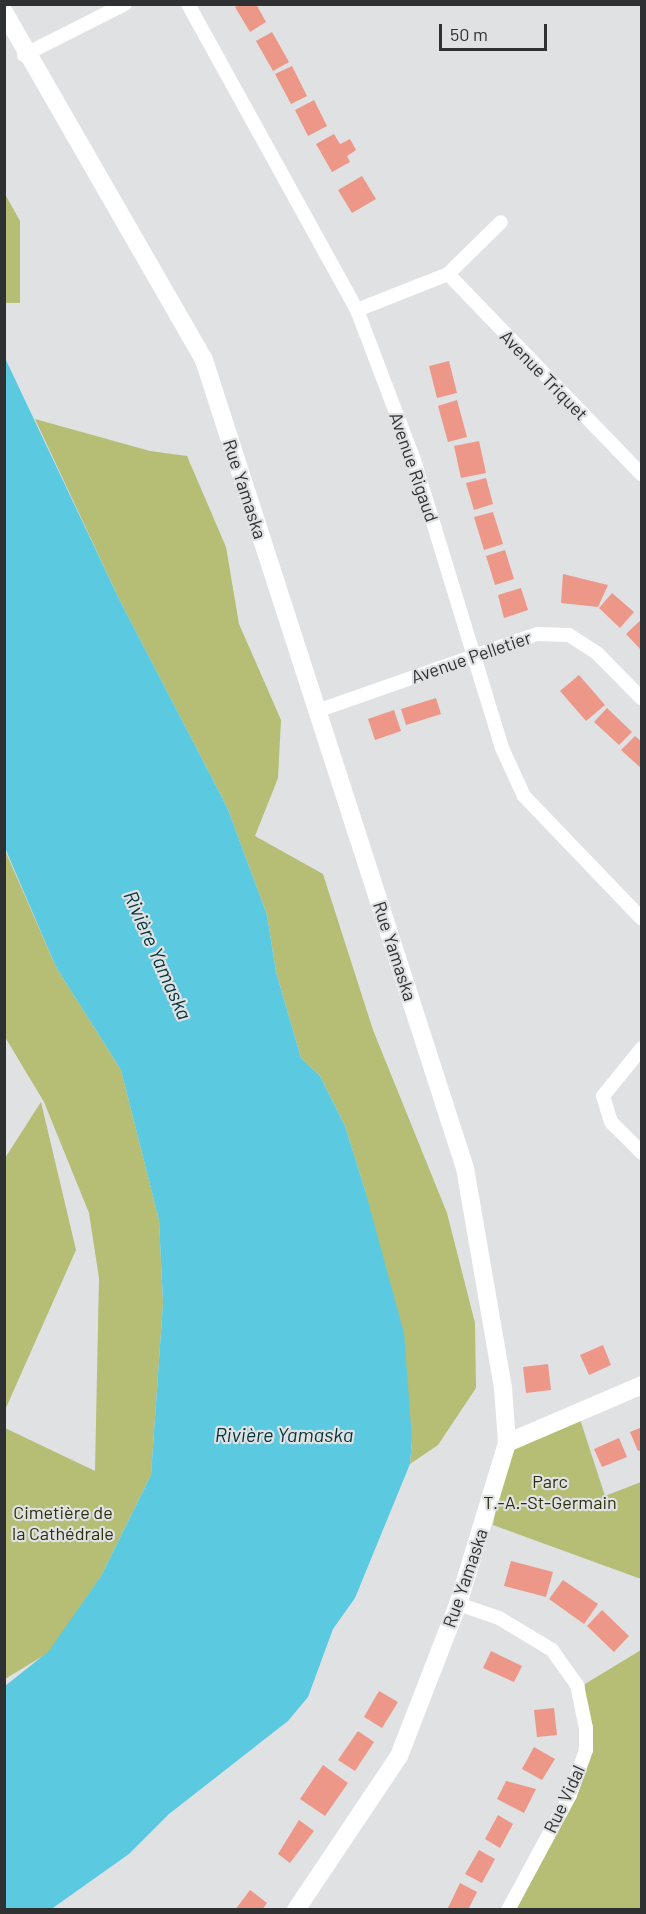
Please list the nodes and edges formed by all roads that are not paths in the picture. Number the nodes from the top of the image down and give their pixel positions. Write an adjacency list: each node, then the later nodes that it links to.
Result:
1 (125, 4): 4 (street)
2 (188, 4): 7 (street, Avenue Rigaud)
3 (4, 12): 4 (street, Rue Yamaska)
4 (24, 55): 11 (street, Rue Yamaska)
5 (501, 222): 6 (street)
6 (448, 274): 7 (street); 8 (street, Avenue Triquet)
7 (357, 310): 9 (street, Avenue Rigaud)
8 (642, 475)
9 (474, 654): 10 (street, Avenue Pelletier); 11 (street, Avenue Pelletier); 12 (street, Avenue Rigaud)
10 (642, 699)
11 (317, 711): 16 (street, Rue Yamaska)
12 (642, 919)
13 (642, 1048): 14 (street)
14 (642, 1153)
15 (642, 1385): 16 (street)
16 (507, 1443): 17 (street, Rue Yamaska)
17 (458, 1604): 18 (street, Rue Yamaska); 19 (street, Rue Vidal)
18 (300, 1908)
19 (508, 1910)

